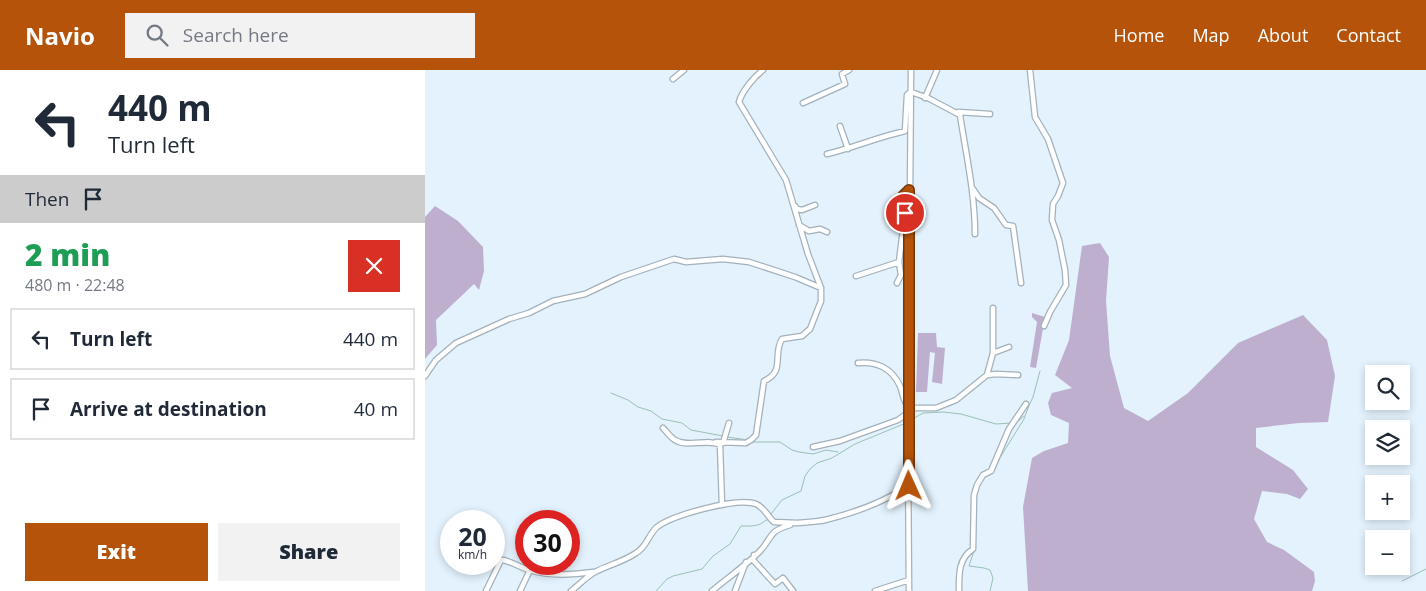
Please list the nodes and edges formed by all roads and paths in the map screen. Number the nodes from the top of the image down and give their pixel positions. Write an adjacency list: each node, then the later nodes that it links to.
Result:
1 (684, 70): 7 (street)
2 (849, 70): 10 (street)
3 (911, 70): 8 (street)
4 (937, 70): 9 (street)
5 (1030, 70): 29 (street)
6 (760, 71): 18 (street)
7 (673, 79)
8 (910, 92): 9 (street); 14 (street); 17 (street)
9 (925, 98): 11 (street)
10 (803, 103)
11 (957, 112): 12 (street); 16 (street)
12 (990, 114)
13 (840, 126): 14 (street)
14 (847, 149): 15 (street)
15 (827, 154)
16 (971, 185): 22 (street); 26 (street)
17 (909, 190): 23 (street); 37 (street)
18 (793, 203): 19 (street); 20 (street)
19 (815, 205)
20 (799, 226): 21 (street); 27 (street)
21 (827, 232)
22 (975, 234)
23 (899, 262): 24 (street); 25 (street)
24 (856, 276)
25 (897, 283)
26 (1021, 283)
27 (821, 288): 35 (street); 40 (street)
28 (993, 308): 31 (street)
29 (1044, 326)
30 (1009, 347): 31 (street)
31 (993, 353): 33 (street)
32 (858, 363): 37 (street)
33 (987, 375): 34 (street); 37 (street)
34 (1017, 375)
35 (425, 376)
36 (1027, 404): 60 (street)
37 (909, 408): 41 (street); 42 (street)
38 (729, 423): 40 (street)
39 (663, 428): 40 (street)
40 (720, 443): 43 (street)
41 (813, 447)
42 (909, 486): 44 (street); 51 (street)
43 (722, 505): 44 (street); 48 (street)
44 (798, 523): 45 (street)
45 (754, 555): 46 (street); 57 (street)
46 (747, 561): 55 (street); 56 (street)
47 (515, 564): 52 (street)
48 (595, 572): 49 (street); 54 (street)
49 (580, 573)
50 (527, 575): 53 (street)
51 (909, 580): 58 (street); 59 (street)
52 (486, 591)
53 (520, 591)
54 (571, 591)
55 (712, 591)
56 (735, 591)
57 (793, 591)
58 (875, 591)
59 (909, 591)
60 (959, 591)

